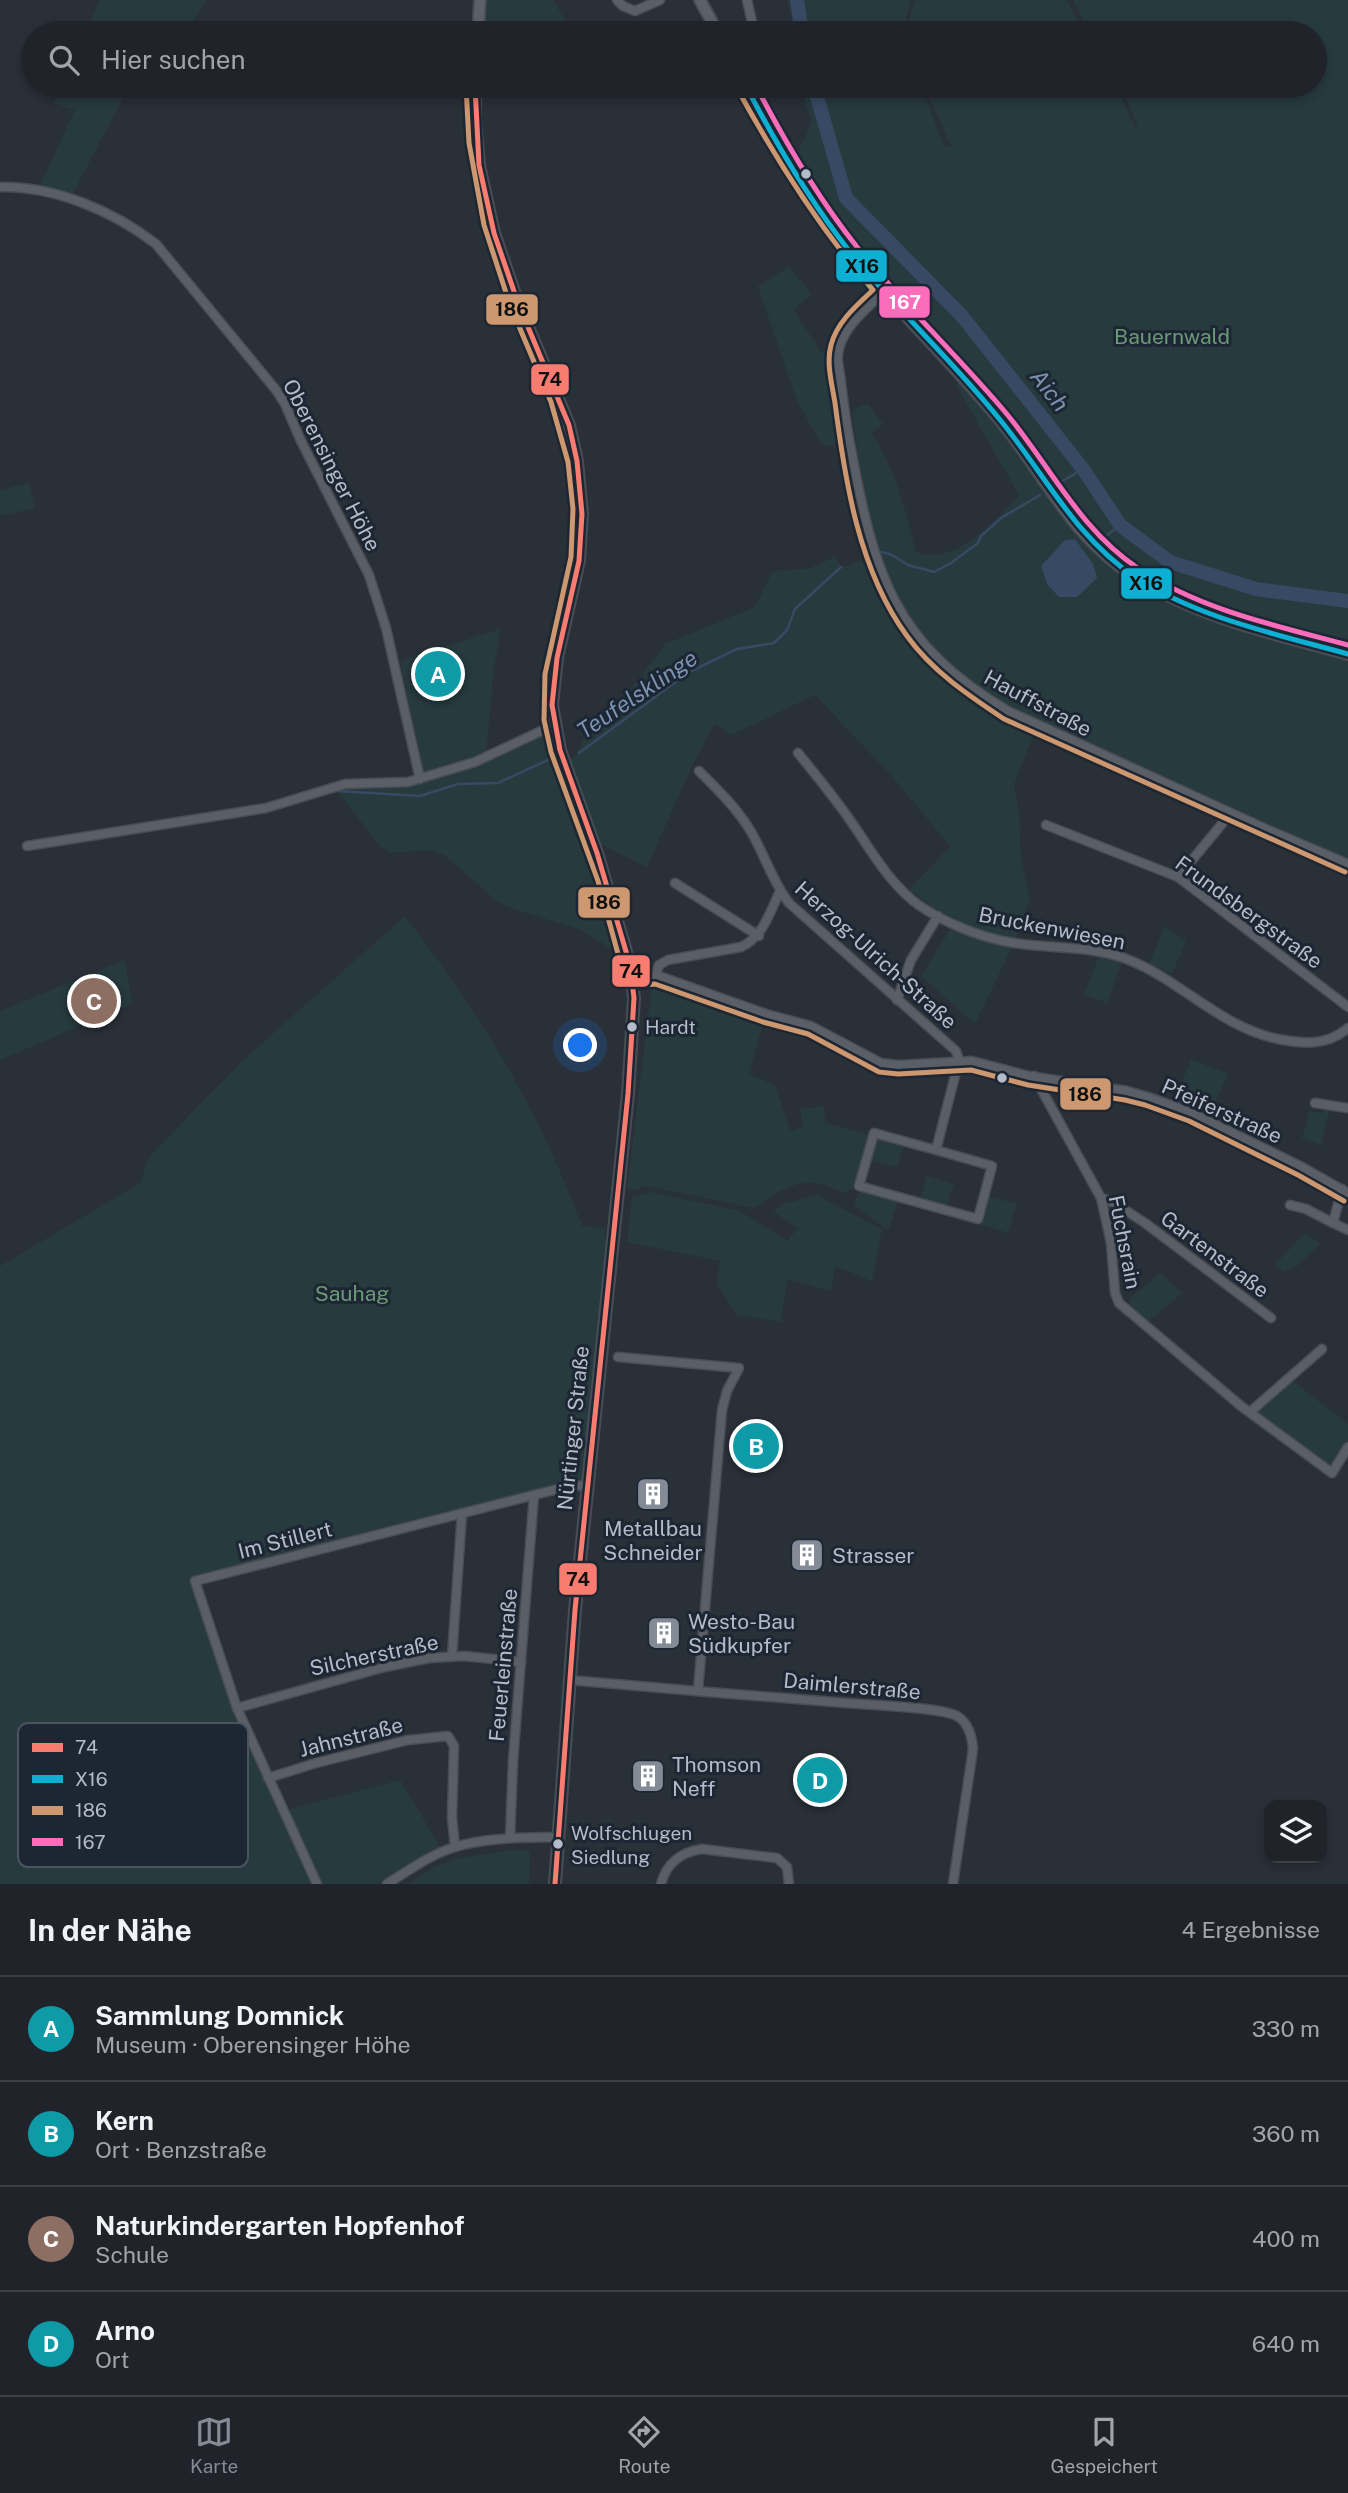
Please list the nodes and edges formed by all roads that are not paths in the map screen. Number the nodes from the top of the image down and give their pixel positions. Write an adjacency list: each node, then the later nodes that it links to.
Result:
1 (480, 0): 6 (main road)
2 (617, 0): 3 (street)
3 (660, 0)
4 (700, 0): 7 (main road)
5 (747, 0): 8 (street)
6 (479, 21)
7 (711, 21)
8 (751, 21)
9 (475, 98): 14 (main road, Nürtinger Straße)
10 (753, 98): 12 (main road)
11 (0, 187): 17 (street, Oberensinger Höhe)
12 (885, 291): 13 (main road); 18 (street, Hauffstraße)
13 (1348, 654)
14 (554, 725): 17 (street); 28 (main road, Nürtinger Straße)
15 (798, 753): 25 (street, Bruckenwiesen)
16 (699, 771): 24 (street, Herzog-Ulrich-Straße)
17 (420, 779): 20 (street)
18 (1231, 813): 21 (street, Hauffstraße); 22 (street)
19 (1046, 825): 22 (street, Frundsbergstraße)
20 (27, 846)
21 (1348, 864)
22 (1178, 877): 30 (street, Frundsbergstraße)
23 (675, 883): 26 (street)
24 (780, 891): 26 (street); 29 (street, Herzog-Ulrich-Straße)
25 (937, 916): 29 (street); 31 (street, Bruckenwiesen)
26 (759, 936): 27 (street)
27 (656, 975): 28 (street, Pfeiferstraße); 32 (street, Pfeiferstraße)
28 (633, 977): 47 (main road, Nürtinger Straße)
29 (897, 1000): 32 (street, Herzog-Ulrich-Straße)
30 (1348, 1007)
31 (1348, 1028)
32 (959, 1060): 33 (street, Pfeiferstraße); 36 (street)
33 (1034, 1076): 37 (street, Pfeiferstraße); 38 (street, Fuchsrain)
34 (1315, 1102): 35 (street)
35 (1348, 1108)
36 (936, 1150): 36 (street)
37 (1345, 1191): 40 (street)
38 (1101, 1198): 42 (street, Gartenstraße); 45 (street, Fuchsrain)
39 (1290, 1205): 40 (street)
40 (1333, 1223): 41 (street)
41 (1348, 1230)
42 (1270, 1318)
43 (1322, 1349): 45 (street)
44 (618, 1357): 53 (street)
45 (1250, 1412): 46 (street, Fuchsrain)
46 (1348, 1447)
47 (587, 1485): 48 (street, Im Stillert); 52 (main road, Nürtinger Straße)
48 (534, 1495): 49 (street, Im Stillert); 51 (street, Feuerleinstraße)
49 (463, 1513): 50 (street); 54 (street, Im Stillert)
50 (452, 1656): 51 (street, Silcherstraße); 54 (street, Silcherstraße)
51 (521, 1662): 59 (street, Feuerleinstraße)
52 (569, 1679): 53 (street, Daimlerstraße); 58 (main road, Nürtinger Straße)
53 (698, 1690): 66 (street, Daimlerstraße)
54 (237, 1708): 55 (street, Im Stillert)
55 (244, 1723)
56 (248, 1733): 57 (street, Im Stillert)
57 (268, 1778): 60 (street, Jahnstraße); 61 (street)
58 (559, 1837): 59 (street); 63 (main road, Nürtinger Straße)
59 (510, 1839): 60 (street)
60 (454, 1847): 62 (street)
61 (317, 1884)
62 (387, 1884)
63 (555, 1884)
64 (661, 1884): 65 (street)
65 (789, 1884)
66 (953, 1884)

